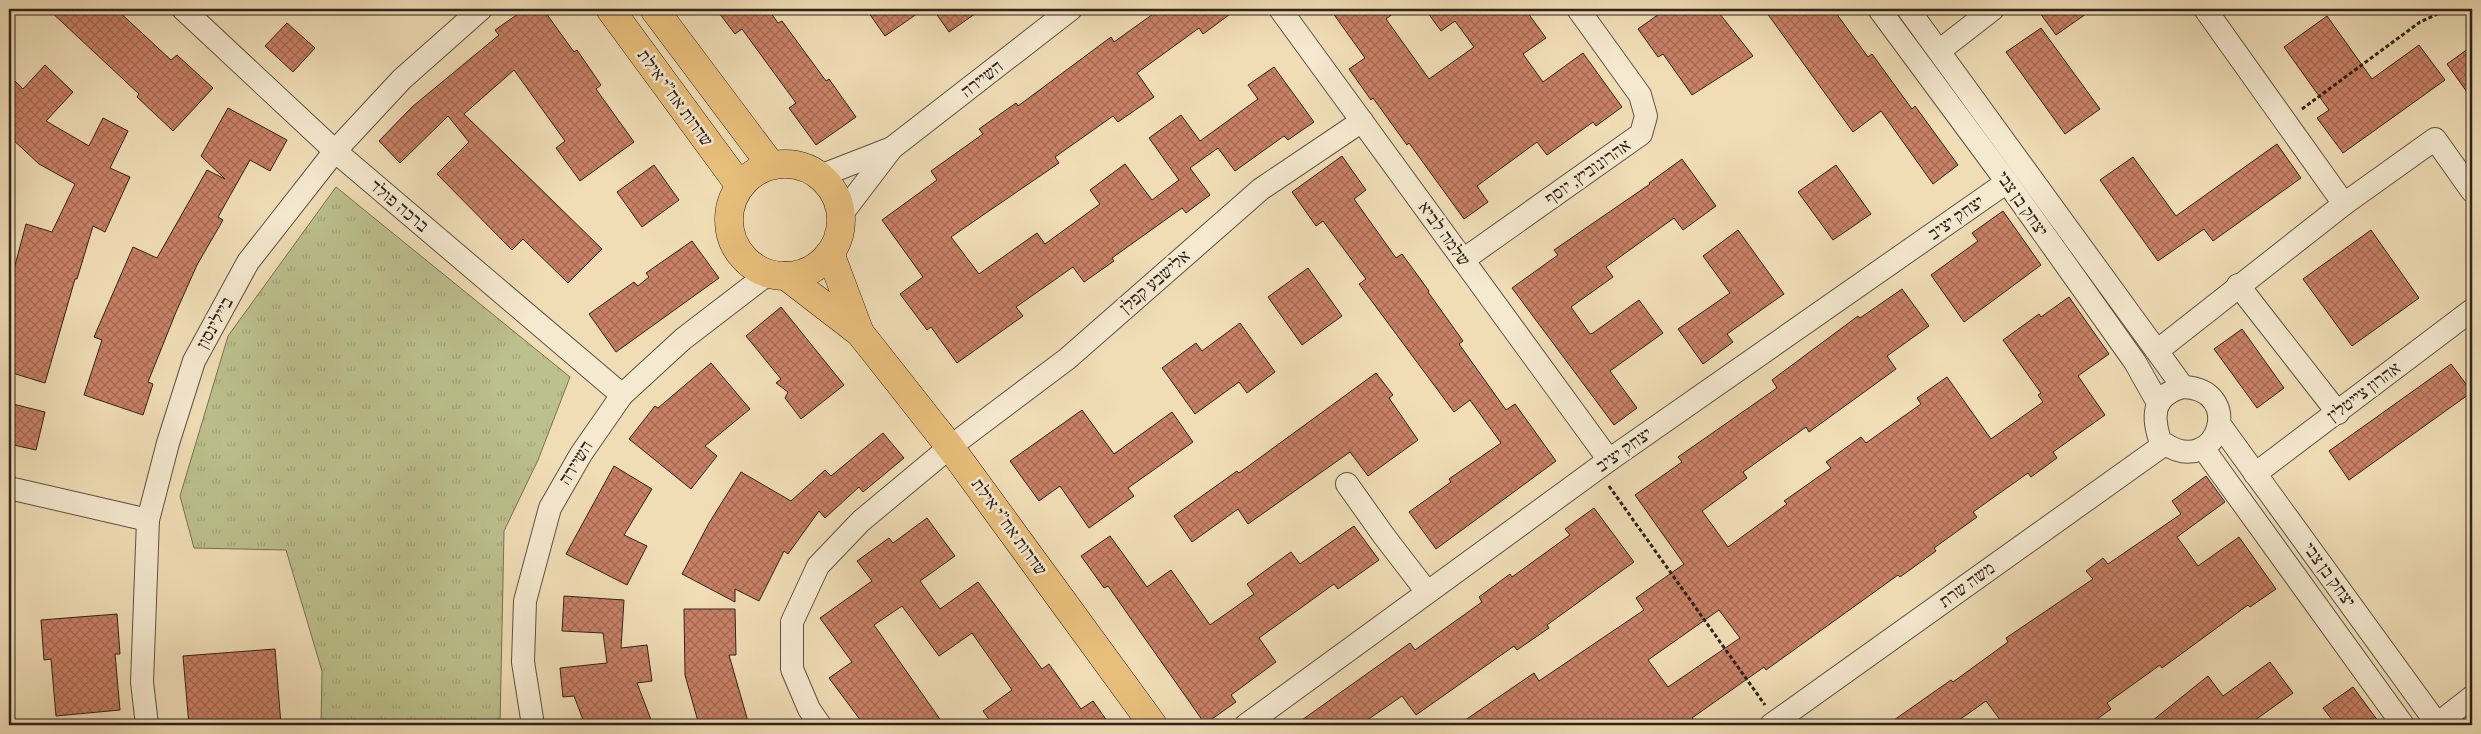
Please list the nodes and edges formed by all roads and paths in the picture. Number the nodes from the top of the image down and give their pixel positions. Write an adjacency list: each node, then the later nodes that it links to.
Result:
1 (183, 9): 17 (street, ברכה פולד)
2 (481, 9): 17 (street, ביילינסון)
3 (610, 9): 21 (main road, שדרות אח"י אילת)
4 (654, 9): 18 (main road, שדרות אח"י אילת)
5 (1071, 9): 16 (street, השיירה)
6 (1280, 9): 14 (street, שלמה לביא)
7 (1578, 9): 26 (street, אהרונוביץ, יוסף)
8 (1879, 9): 20 (street, יצחק בן צבי)
9 (1908, 9): 13 (street, יצחק בן צבי)
10 (2205, 9): 15 (street)
11 (2448, 9): 15 (path)
12 (1982, 12): 13 (street)
13 (1939, 51): 31 (street, יצחק בן צבי)
14 (1362, 121): 26 (street, שלמה לביא); 38 (street, אלישבע קפלן)
15 (2286, 122): 23 (street)
16 (892, 148): 19 (street, השיירה); 24 (street, השיירה)
17 (335, 151): 33 (street, ברכה פולד); 44 (street, ביילינסון)
18 (771, 165): 19 (main road); 21 (main road)
19 (820, 176): 24 (main road)
20 (2007, 182): 34 (street, יצחק בן צבי); 40 (street, יצחק יציב)
21 (740, 186): 27 (main road)
22 (2472, 191): 23 (street)
23 (2344, 204): 28 (street)
24 (841, 215): 25 (main road)
25 (830, 254): 27 (main road); 30 (main road, שדרות אח"י אילת)
26 (1463, 260): 40 (street, שלמה לביא)
27 (777, 274): 30 (main road, שדרות אח"י אילת); 33 (street, השיירה)
28 (2238, 286): 31 (street); 35 (street)
29 (2472, 310): 35 (street, אהרון צייטלין)
30 (860, 332): 38 (main road, שדרות אח"י אילת)
31 (2157, 351): 32 (street, יצחק בן צבי)
32 (2183, 387): 34 (street); 36 (street)
33 (622, 395): 49 (street, השיירה)
34 (2158, 403): 37 (street)
35 (2338, 412): 41 (street, אהרון צייטלין)
36 (2220, 424): 39 (street); 41 (street, יצחק בן צבי)
37 (2162, 446): 39 (street); 47 (street, משה שרת)
38 (950, 448): 50 (street, אלישבע קפלן); 51 (main road, שדרות אח"י אילת)
39 (2203, 448): 53 (street, יצחק בן צבי)
40 (1603, 465): 45 (street, יצחק יציב); 47 (path)
41 (2255, 474): 54 (street, יצחק בן צבי)
42 (1347, 484): 45 (street)
43 (9, 488): 44 (street)
44 (148, 520): 48 (street, ביילינסון)
45 (1427, 592): 52 (street, יצחק יציב)
46 (2472, 697): 54 (street)
47 (1774, 723)
48 (148, 725)
49 (533, 725)
50 (820, 725)
51 (1153, 725)
52 (1246, 725)
53 (2403, 725)
54 (2437, 725)

